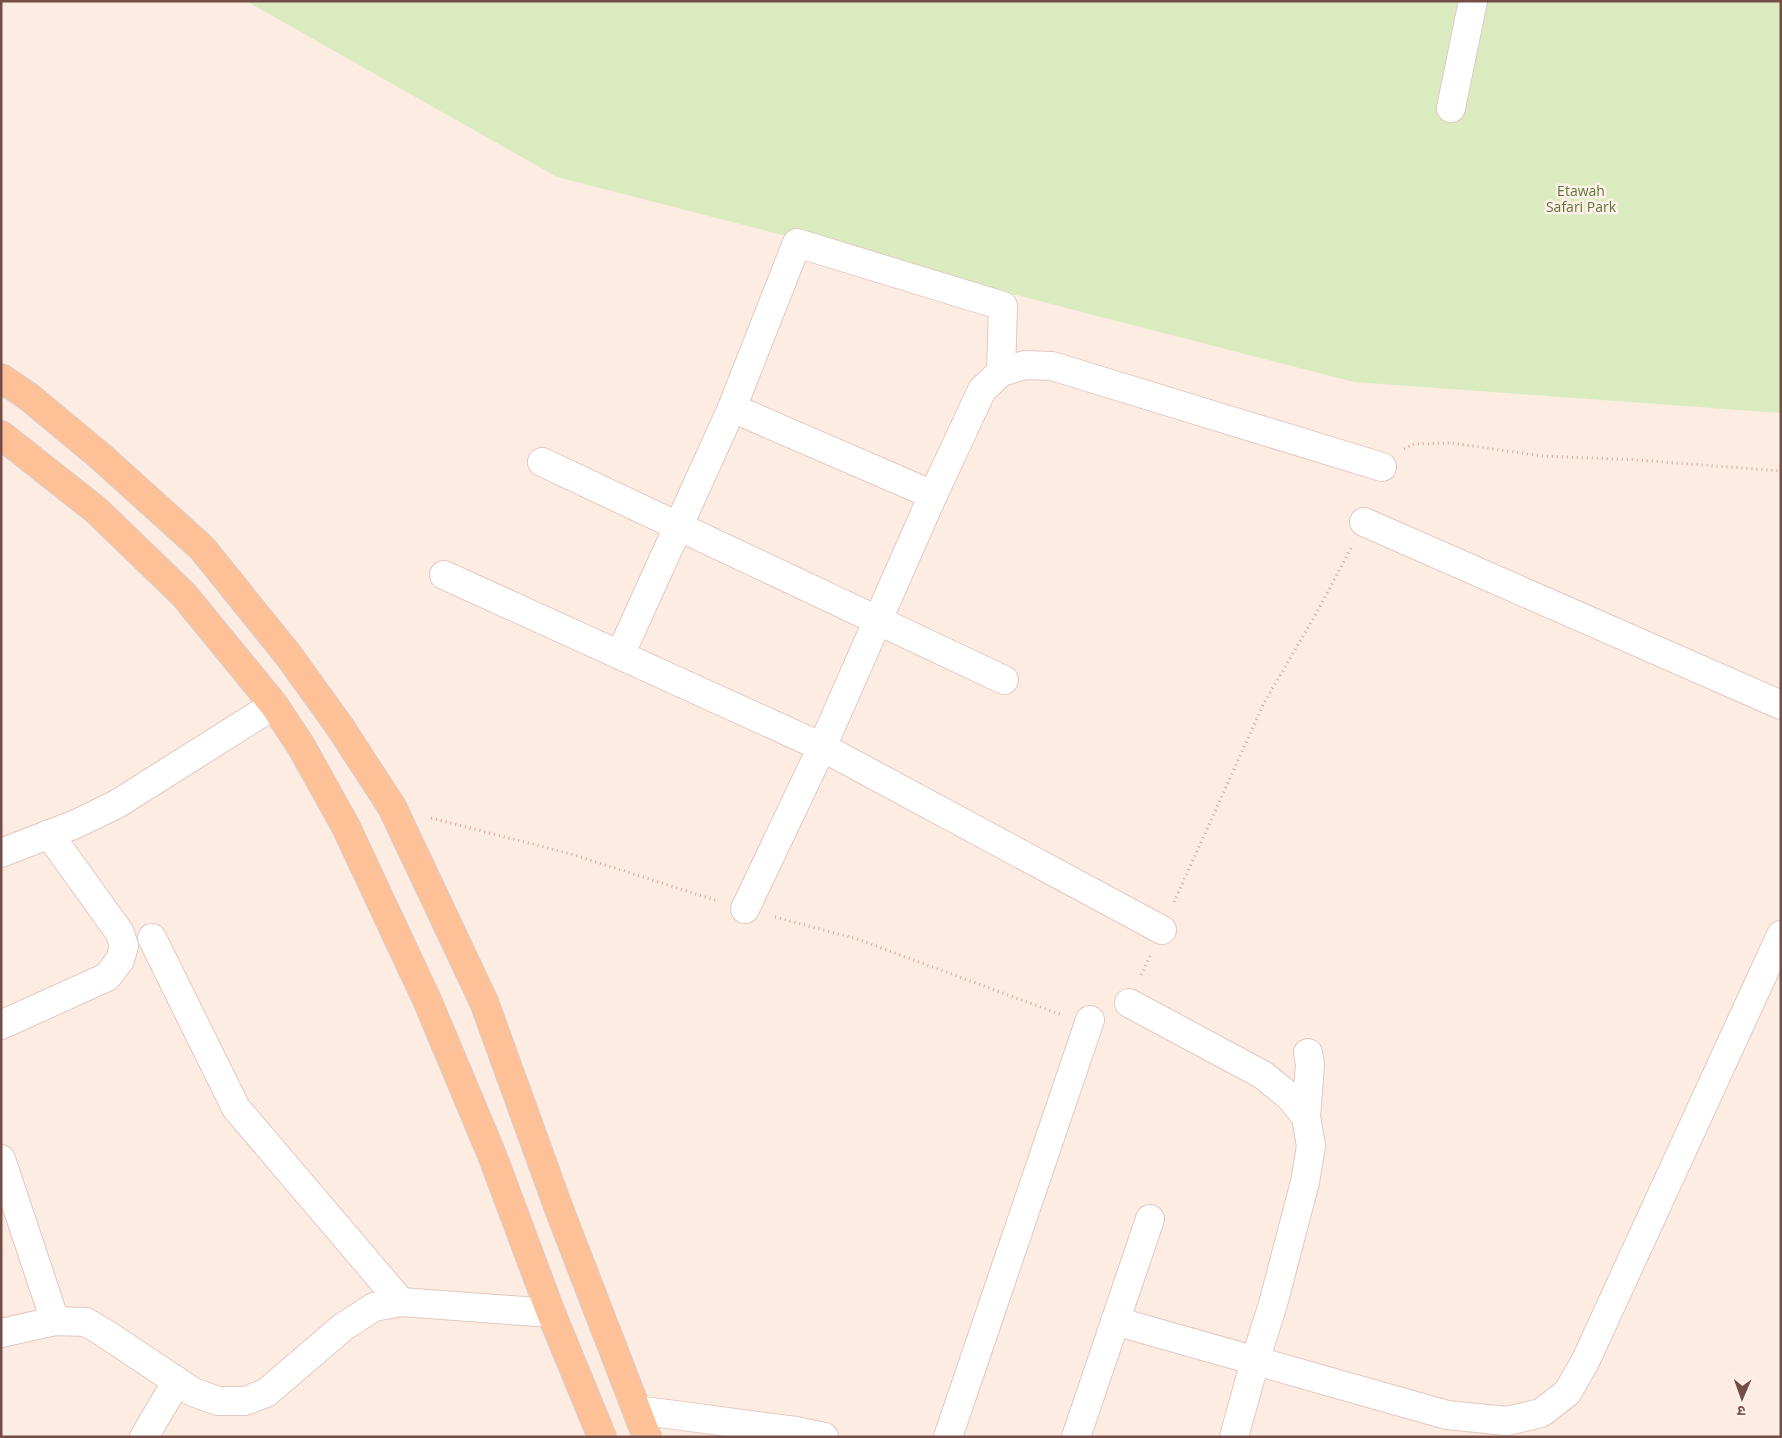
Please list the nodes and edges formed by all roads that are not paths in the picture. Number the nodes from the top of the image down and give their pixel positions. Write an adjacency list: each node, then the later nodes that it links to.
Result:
1 (1473, 1): 2 (street)
2 (1451, 108)
3 (1001, 372): 5 (street); 8 (street); 9 (street)
4 (1, 378): 39 (main road)
5 (732, 408): 9 (street); 11 (street)
6 (1, 435): 16 (main road)
7 (542, 462): 11 (street)
8 (1382, 467)
9 (933, 495): 13 (street)
10 (1364, 522): 17 (street)
11 (678, 527): 13 (street); 14 (street)
12 (444, 575): 14 (street)
13 (878, 621): 15 (street); 18 (street)
14 (620, 655): 18 (street)
15 (1004, 680)
16 (274, 705): 19 (street); 33 (main road)
17 (1781, 705)
18 (822, 747): 21 (street); 22 (street)
19 (49, 834): 20 (street); 27 (street)
20 (1, 853)
21 (745, 909)
22 (1162, 930)
23 (1781, 935): 37 (street)
24 (152, 938): 32 (street)
25 (1129, 1003): 29 (street)
26 (1090, 1020): 44 (street)
27 (1, 1025)
28 (1308, 1053): 29 (street)
29 (1306, 1118): 37 (street)
30 (1, 1159): 34 (street)
31 (1150, 1219): 35 (street)
32 (401, 1302): 33 (street); 38 (street)
33 (551, 1313): 41 (main road)
34 (55, 1321): 36 (street); 38 (street)
35 (1116, 1321): 37 (street); 45 (street)
36 (1, 1333)
37 (1255, 1361): 46 (street)
38 (177, 1381): 40 (street)
39 (637, 1410): 42 (main road); 43 (street)
40 (144, 1437)
41 (602, 1437)
42 (647, 1437)
43 (824, 1437)
44 (948, 1437)
45 (1076, 1437)
46 (1234, 1437)

